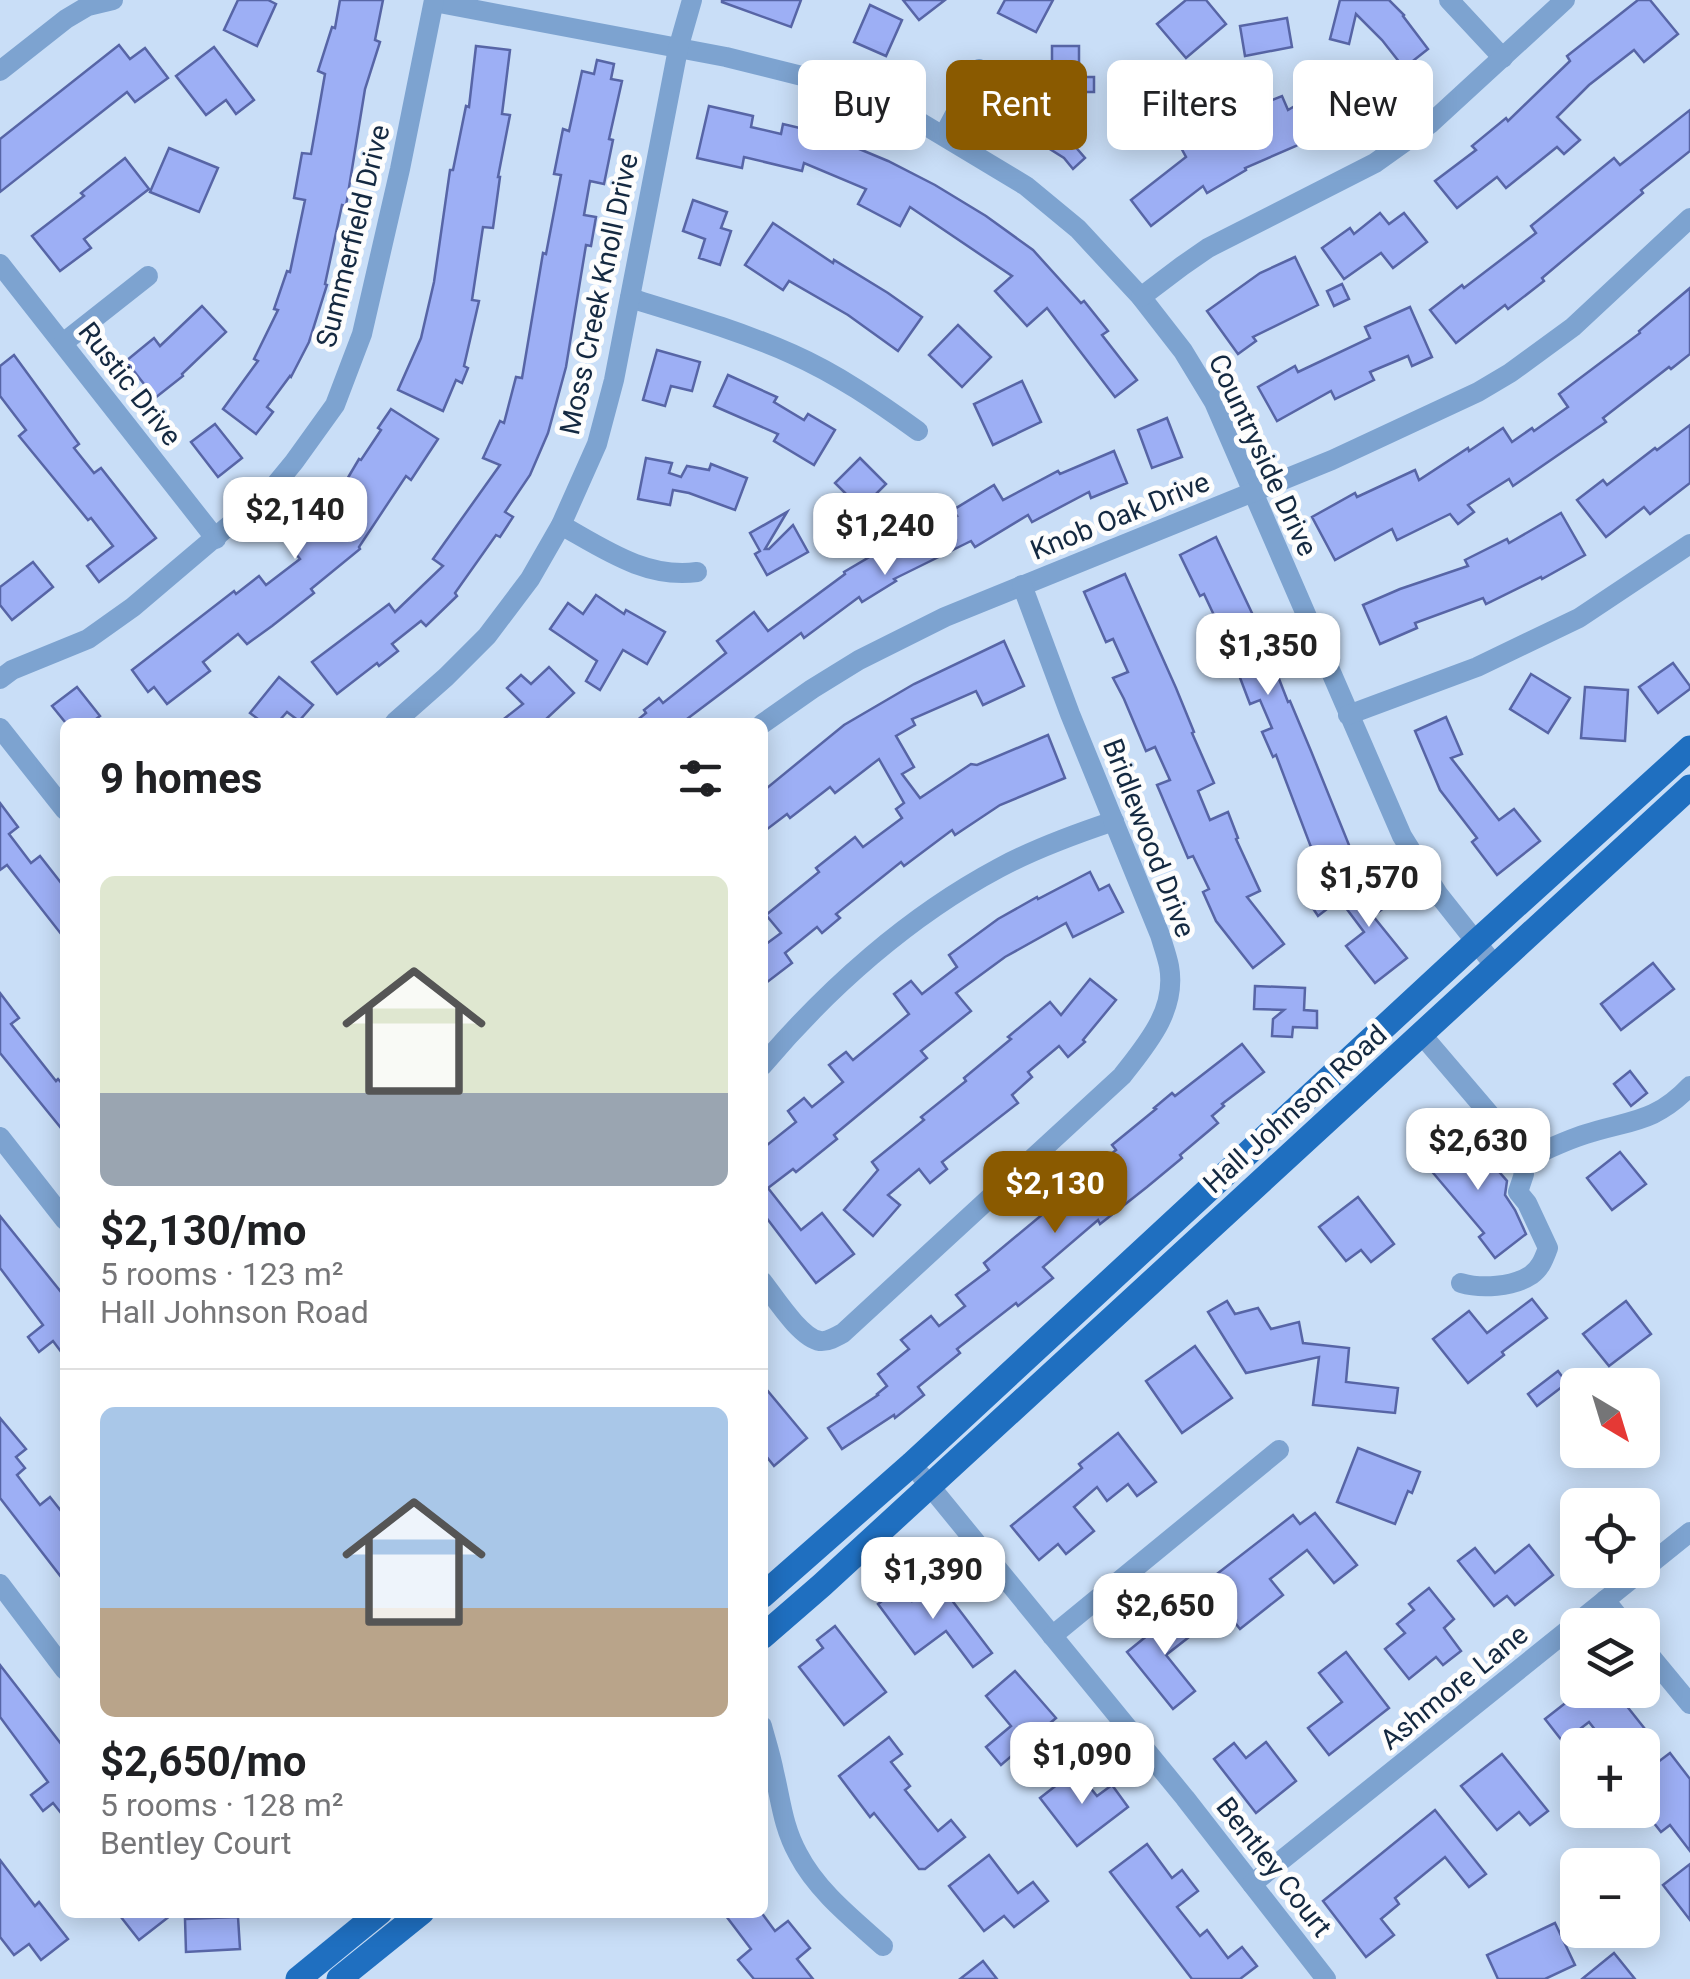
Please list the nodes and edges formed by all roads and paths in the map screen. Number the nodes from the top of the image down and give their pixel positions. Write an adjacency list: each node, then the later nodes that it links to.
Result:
1 (113, 0): 8 (street)
2 (692, 0): 6 (street, Moss Creek Knoll Drive)
3 (1448, 0): 7 (street)
4 (1565, 0): 7 (street)
5 (434, 1): 6 (street, Countryside Drive); 20 (street, Summerfield Drive)
6 (678, 50): 10 (street, Countryside Drive); 15 (street, Moss Creek Knoll Drive)
7 (1503, 58): 14 (street)
8 (0, 71)
9 (946, 131): 10 (street)
10 (944, 135): 14 (street, Countryside Drive)
11 (1690, 218): 18 (street, Knob Oak Drive)
12 (0, 264): 16 (street, Rustic Drive)
13 (148, 276): 16 (street)
14 (1141, 297): 18 (street, Countryside Drive)
15 (630, 298): 17 (street); 19 (street, Moss Creek Knoll Drive)
16 (63, 343): 20 (street, Rustic Drive)
17 (918, 431)
18 (1253, 492): 23 (street, Knob Oak Drive); 25 (street, Countryside Drive)
19 (561, 525): 22 (street); 26 (street, Moss Creek Knoll Drive)
20 (216, 539): 24 (street, Summerfield Drive)
21 (1690, 544): 25 (street)
22 (697, 572)
23 (1022, 585): 27 (street, Knob Oak Drive); 32 (street, Bridlewood Drive)
24 (0, 679)
25 (1348, 715): 33 (street, Countryside Drive)
26 (400, 718)
27 (768, 720)
28 (0, 728): 31 (street)
29 (1690, 748): 33 (main road, Hall Johnson Road)
30 (1690, 787): 34 (main road, Hall Johnson Road)
31 (60, 804)
32 (1114, 821): 36 (street); 42 (street, Bridlewood Drive)
33 (1475, 943): 34 (street, Countryside Drive); 44 (main road, Hall Johnson Road)
34 (1494, 966): 35 (main road, Hall Johnson Road)
35 (1422, 1034): 39 (street); 45 (main road, Hall Johnson Road)
36 (768, 1059)
37 (1690, 1086): 39 (street)
38 (0, 1137): 40 (street)
39 (1520, 1162): 41 (street)
40 (60, 1214)
41 (1461, 1284)
42 (768, 1289)
43 (1279, 1450): 52 (street)
44 (912, 1464): 45 (street, Bentley Court); 48 (main road, Hall Johnson Road)
45 (930, 1486): 51 (main road, Hall Johnson Road); 52 (street, Bentley Court)
46 (1690, 1532): 49 (street, Ashmore Lane)
47 (0, 1584): 53 (street)
48 (768, 1591)
49 (1605, 1600): 50 (street); 57 (street, Ashmore Lane)
50 (1611, 1608)
51 (768, 1631)
52 (1052, 1636): 57 (street, Bentley Court)
53 (60, 1663)
54 (1660, 1668): 55 (street)
55 (1690, 1704)
56 (768, 1748): 60 (street)
57 (1252, 1884): 63 (street, Bentley Court)
58 (373, 1918): 61 (main road)
59 (415, 1918): 62 (main road)
60 (883, 1946)
61 (298, 1979)
62 (340, 1979)
63 (1326, 1979)

